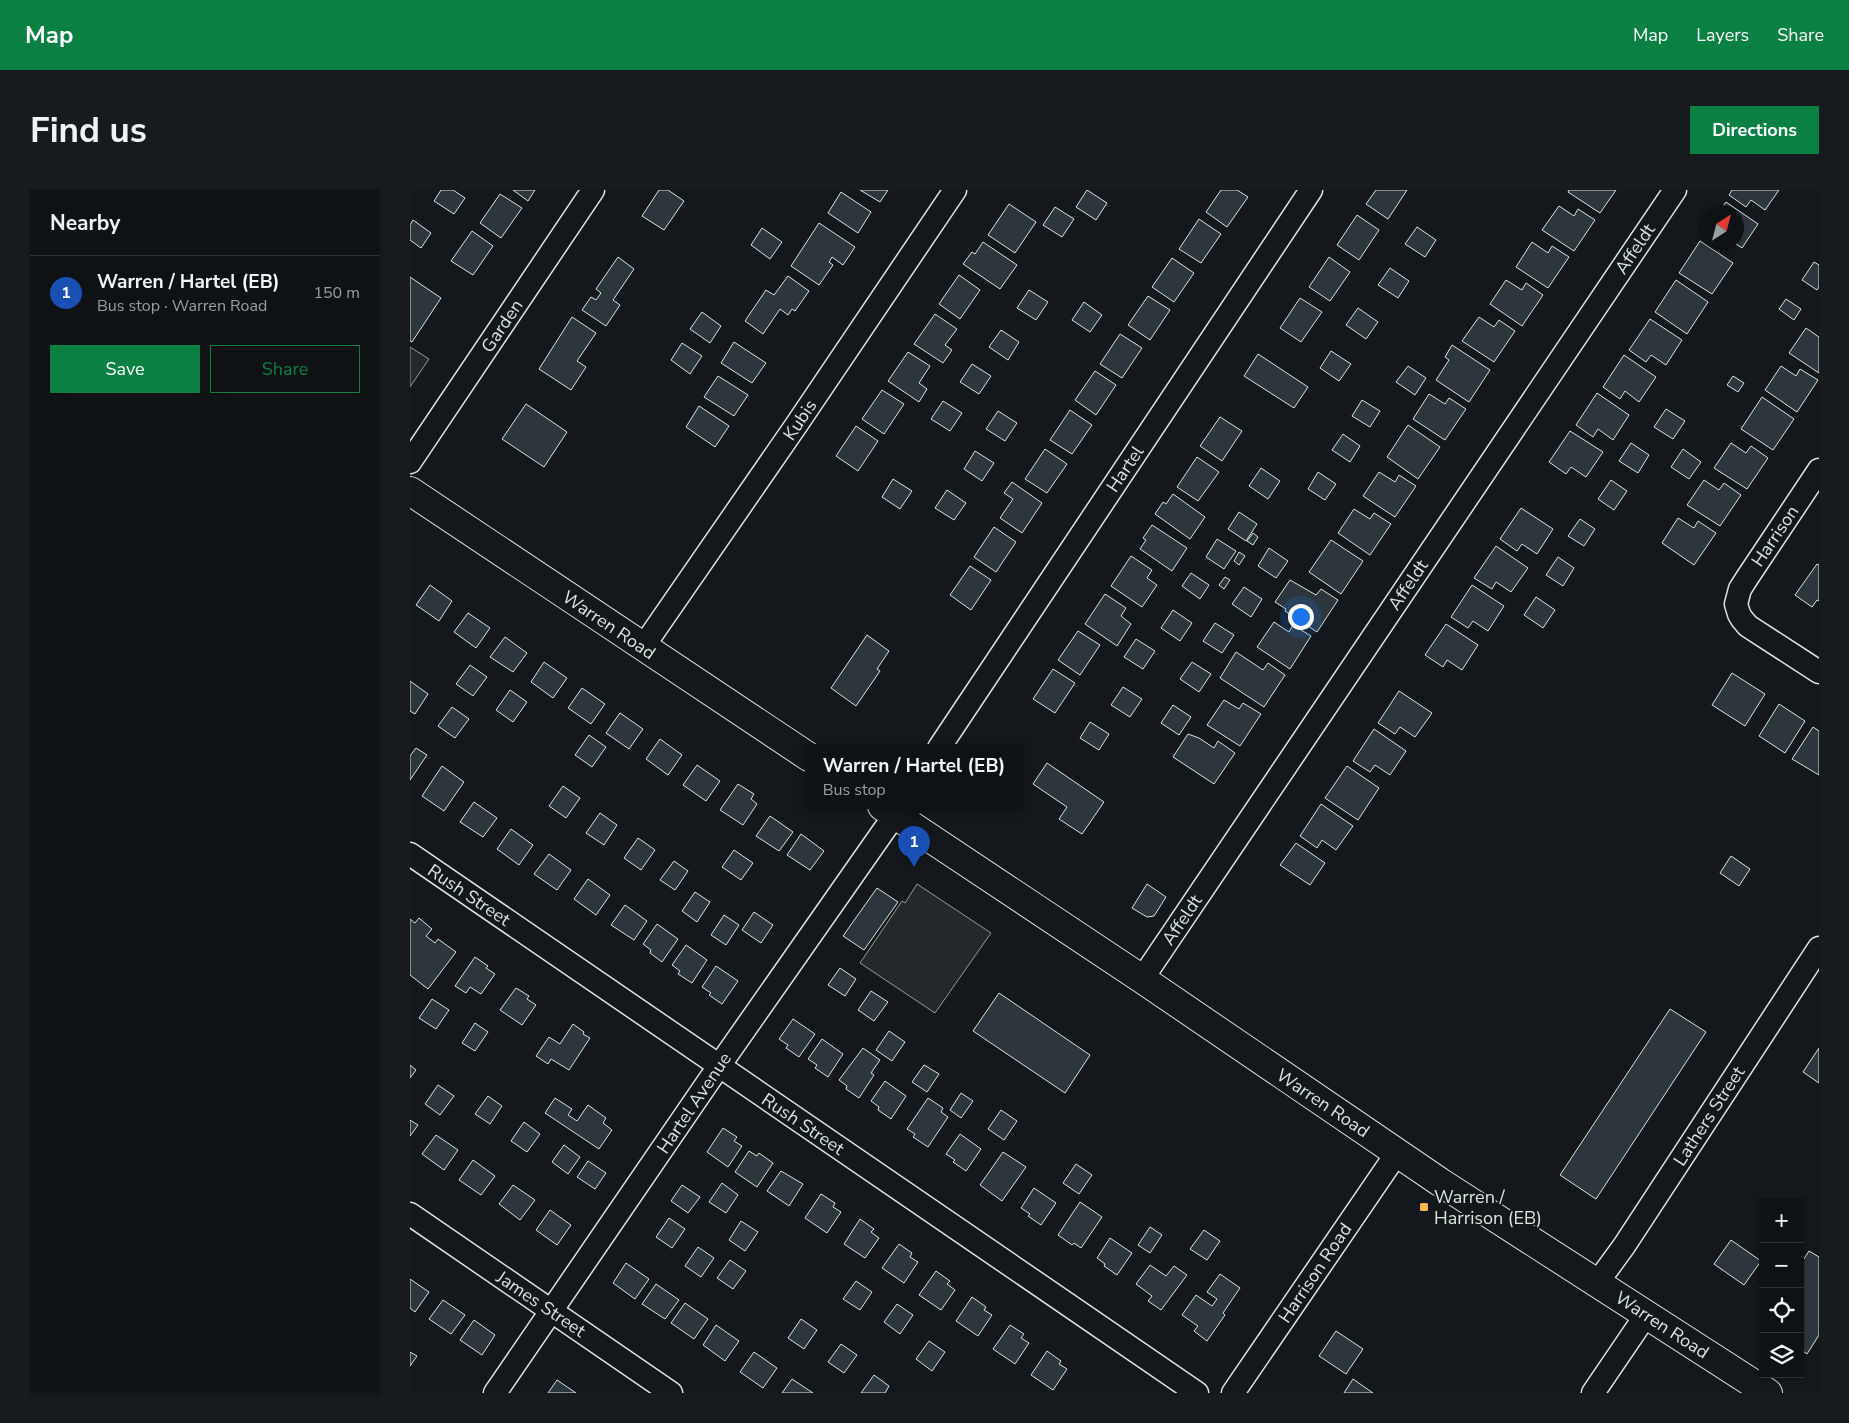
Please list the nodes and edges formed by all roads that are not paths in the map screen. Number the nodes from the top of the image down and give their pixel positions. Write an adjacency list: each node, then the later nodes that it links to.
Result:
1 (593, 190): 5 (street, Garden)
2 (955, 190): 8 (street, Kubis)
3 (1311, 190): 10 (street, Hartel)
4 (1675, 190): 15 (street, Affeldt)
5 (410, 462)
6 (1819, 470): 9 (street, Harrison)
7 (410, 491): 8 (main road, Warren Road)
8 (643, 647): 11 (main road, Warren Road)
9 (1819, 672)
10 (942, 744)
11 (805, 754)
12 (893, 809): 15 (main road, Warren Road); 16 (street, Hartel Avenue)
13 (410, 854): 16 (street, Rush Street)
14 (1819, 948): 19 (street, Lathers Street)
15 (1142, 979): 17 (main road, Warren Road)
16 (719, 1066): 20 (street, Hartel Avenue); 24 (street, Rush Street)
17 (1397, 1153): 19 (main road, Warren Road); 25 (street, Harrison Road)
18 (410, 1214): 20 (street, James Street)
19 (1597, 1283): 21 (main road, Warren Road)
20 (552, 1311): 22 (street, Hartel Avenue); 23 (street, James Street)
21 (1646, 1315): 26 (street); 27 (main road, Warren Road)
22 (495, 1393)
23 (671, 1393)
24 (1197, 1393)
25 (1233, 1393)
26 (1593, 1393)
27 (1768, 1393)

